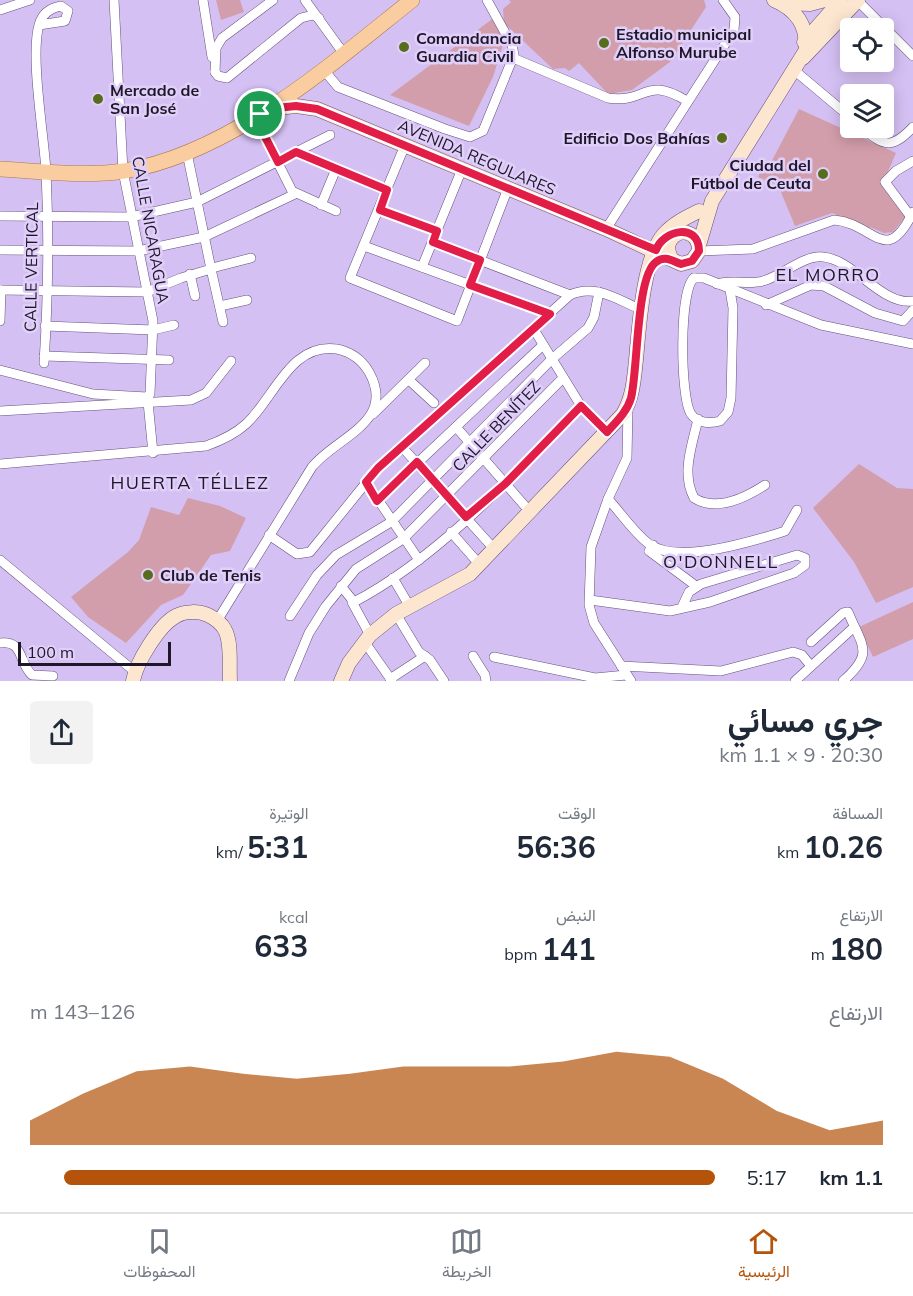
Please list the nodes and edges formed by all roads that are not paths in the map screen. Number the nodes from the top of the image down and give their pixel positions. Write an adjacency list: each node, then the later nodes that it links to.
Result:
1 (30, 0): 13 (street)
2 (114, 0): 39 (street, CALLE NICARAGUA)
3 (202, 0): 22 (street)
4 (273, 0): 22 (street)
5 (305, 0): 14 (street)
6 (412, 0): 18 (main road)
7 (487, 0): 19 (street)
8 (723, 0): 24 (street)
9 (825, 0): 12 (main road)
10 (841, 0): 16 (main road)
11 (858, 0): 17 (street); 20 (main road)
12 (777, 1): 16 (main road)
13 (0, 10)
14 (319, 18): 18 (street); 22 (street)
15 (39, 25): 40 (street, CALLE VERTICAL)
16 (807, 38): 20 (main road)
17 (911, 50)
18 (344, 54): 21 (main road)
19 (513, 58): 21 (street); 24 (street)
20 (796, 67): 26 (street); 44 (main road)
21 (323, 69): 23 (main road)
22 (215, 72)
23 (302, 84): 25 (main road); 27 (main road)
24 (687, 101): 54 (street)
25 (311, 107): 27 (main road, AVENIDA REGULARES); 31 (main road, AVENIDA REGULARES)
26 (840, 108)
27 (261, 113): 33 (main road); 35 (street)
28 (913, 127): 30 (street)
29 (330, 135): 32 (street)
30 (874, 138)
31 (405, 146): 38 (main road, AVENIDA REGULARES); 42 (street)
32 (296, 152): 35 (street); 37 (street)
33 (187, 153): 39 (main road); 45 (street)
34 (913, 161): 50 (street)
35 (278, 162): 43 (street); 45 (street)
36 (0, 169): 40 (main road)
37 (336, 169): 42 (street); 46 (street)
38 (462, 169): 41 (main road, AVENIDA REGULARES); 55 (street)
39 (123, 171): 40 (main road); 53 (street, CALLE NICARAGUA)
40 (46, 172): 52 (street, CALLE VERTICAL)
41 (508, 188): 54 (main road, AVENIDA REGULARES); 67 (street)
42 (387, 190): 47 (street)
43 (295, 194): 46 (street); 57 (street)
44 (711, 201): 49 (main road); 61 (main road)
45 (197, 202): 53 (street); 57 (street)
46 (321, 205): 48 (street)
47 (380, 210): 55 (street); 60 (street)
48 (336, 211)
49 (699, 211): 56 (main road); 59 (main road)
50 (912, 214): 61 (street)
51 (0, 216): 52 (street)
52 (47, 217): 53 (street); 64 (street, CALLE VERTICAL)
53 (131, 217): 63 (street, CALLE NICARAGUA)
54 (606, 229): 59 (main road, AVENIDA REGULARES)
55 (437, 231): 58 (street)
56 (679, 233): 59 (main road); 61 (main road); 66 (main road)
57 (204, 237): 63 (street); 71 (street)
58 (433, 242): 67 (street); 69 (street)
59 (658, 245): 66 (main road, AVENIDA REGULARES); 70 (main road)
60 (364, 246): 69 (street); 75 (street)
61 (699, 248): 68 (main road)
62 (0, 250): 64 (street)
63 (138, 251): 64 (street); 79 (street, CALLE NICARAGUA)
64 (46, 252): 78 (street, CALLE VERTICAL)
65 (251, 258): 71 (street)
66 (671, 258): 68 (main road); 70 (main road)
67 (480, 260): 75 (street); 81 (street)
68 (687, 263): 73 (street)
69 (422, 267): 75 (street)
70 (651, 267): 87 (main road)
71 (212, 268): 72 (street); 86 (street)
72 (190, 274): 79 (street); 82 (street)
73 (694, 278): 74 (street); 112 (street)
74 (717, 284): 77 (street); 84 (street)
75 (470, 285): 89 (street)
76 (1, 290): 78 (street); 90 (street)
77 (730, 290): 85 (street); 112 (street)
78 (46, 291): 79 (street); 93 (street, CALLE VERTICAL)
79 (147, 292): 95 (street, CALLE NICARAGUA)
80 (599, 292): 81 (street); 87 (street); 98 (street)
81 (570, 295): 89 (street)
82 (195, 296)
83 (247, 300): 86 (street)
84 (913, 301)
85 (766, 305): 88 (street); 96 (street)
86 (220, 306): 91 (street)
87 (640, 309): 109 (main road)
88 (913, 310)
89 (550, 314): 94 (street)
90 (0, 321)
91 (223, 322)
92 (174, 325): 95 (street)
93 (45, 326): 95 (street); 99 (street, CALLE VERTICAL)
94 (533, 328): 97 (street); 116 (street)
95 (153, 330): 99 (street, CALLE NICARAGUA)
96 (913, 344)
97 (543, 345): 98 (street); 113 (street)
98 (552, 359): 104 (street); 115 (street)
99 (152, 360): 100 (street); 106 (street, CALLE NICARAGUA)
100 (169, 360)
101 (231, 361): 106 (street)
102 (425, 363): 105 (street)
103 (0, 370): 106 (street)
104 (563, 378): 108 (street); 118 (street, CALLE BENÍTEZ)
105 (409, 380): 107 (street); 111 (street)
106 (149, 397): 110 (street); 117 (street, CALLE NICARAGUA)
107 (434, 403)
108 (581, 406): 114 (street); 123 (street)
109 (628, 406): 114 (main road); 126 (street)
110 (0, 411)
111 (373, 414): 117 (street); 133 (street)
112 (698, 419): 124 (street)
113 (456, 427): 115 (street); 119 (street)
114 (607, 432): 129 (main road)
115 (469, 442): 118 (street); 121 (street)
116 (402, 447): 119 (street); 122 (street)
117 (153, 453): 120 (street)
118 (485, 459): 123 (street); 125 (street, CALLE BENÍTEZ)
119 (417, 462): 121 (street); 127 (street)
120 (0, 464)
121 (433, 480): 125 (street); 131 (street)
122 (366, 482): 127 (street); 133 (street)
123 (505, 484): 129 (street); 130 (street)
124 (765, 485)
125 (448, 496): 130 (street); 134 (street, CALLE BENÍTEZ)
126 (608, 499): 135 (street); 143 (street)
127 (377, 501): 131 (street)
128 (797, 510): 135 (street)
129 (531, 513): 136 (main road)
130 (466, 517): 132 (street); 136 (street)
131 (391, 522): 134 (street); 148 (street)
132 (451, 532): 138 (street); 139 (street)
133 (269, 535): 149 (street)
134 (403, 539): 138 (street); 141 (street, CALLE BENÍTEZ)
135 (652, 545): 142 (street)
136 (495, 550): 139 (main road)
137 (0, 560): 160 (street)
138 (419, 560): 140 (street)
139 (480, 565): 145 (main road)
140 (393, 578): 144 (street); 145 (street)
141 (341, 586): 144 (street); 163 (street, CALLE BENÍTEZ)
142 (696, 586): 146 (street); 146 (street)
143 (590, 600): 146 (street); 158 (street)
144 (352, 602): 151 (street)
145 (410, 606): 147 (main road)
146 (682, 607)
147 (396, 614): 151 (main road); 154 (street)
148 (290, 616)
149 (217, 621): 160 (main road); 162 (main road)
150 (853, 628): 152 (street); 157 (street); 168 (street)
151 (367, 638): 161 (street); 164 (main road)
152 (811, 642)
153 (0, 643): 159 (street)
154 (425, 656): 161 (street); 165 (street)
155 (473, 656): 166 (street)
156 (494, 657): 158 (street)
157 (811, 666): 158 (street); 167 (street)
158 (626, 674)
159 (53, 676)
160 (133, 676)
161 (391, 680)
162 (230, 681)
163 (289, 681)
164 (341, 681)
165 (444, 681)
166 (486, 681)
167 (795, 681)
168 (843, 681)

